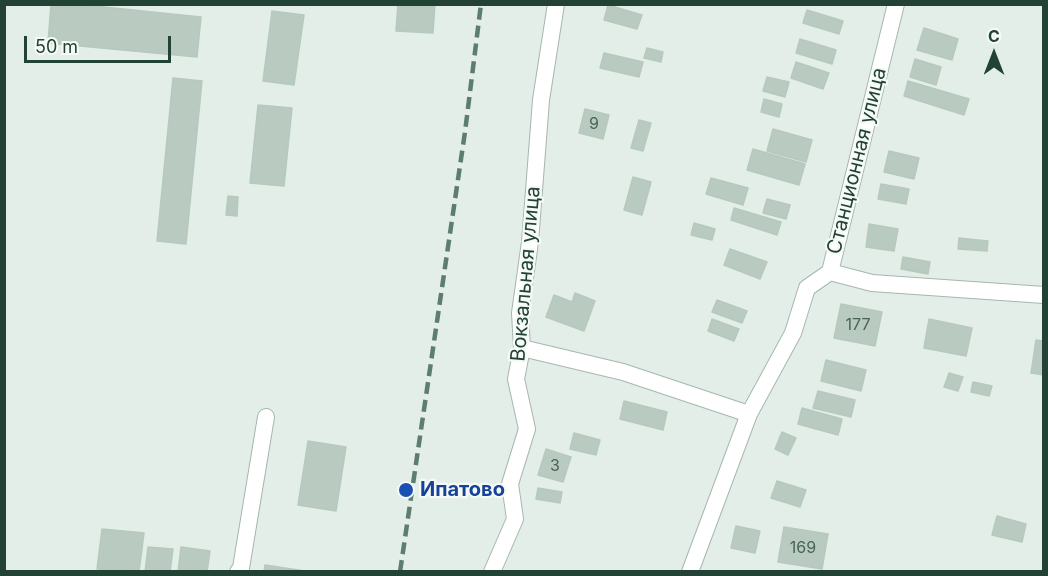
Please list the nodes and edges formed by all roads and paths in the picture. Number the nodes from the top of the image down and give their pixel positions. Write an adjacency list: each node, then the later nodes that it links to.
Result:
1 (556, 4): 5 (street, Вокзальная улица)
2 (896, 4): 3 (street, Станционная улица)
3 (830, 272): 4 (street); 6 (street, Станционная улица)
4 (1044, 295)
5 (522, 348): 6 (street); 9 (street, Вокзальная улица)
6 (749, 414): 10 (street, Станционная улица)
7 (266, 417): 8 (street)
8 (238, 572)
9 (492, 572)
10 (690, 572)

